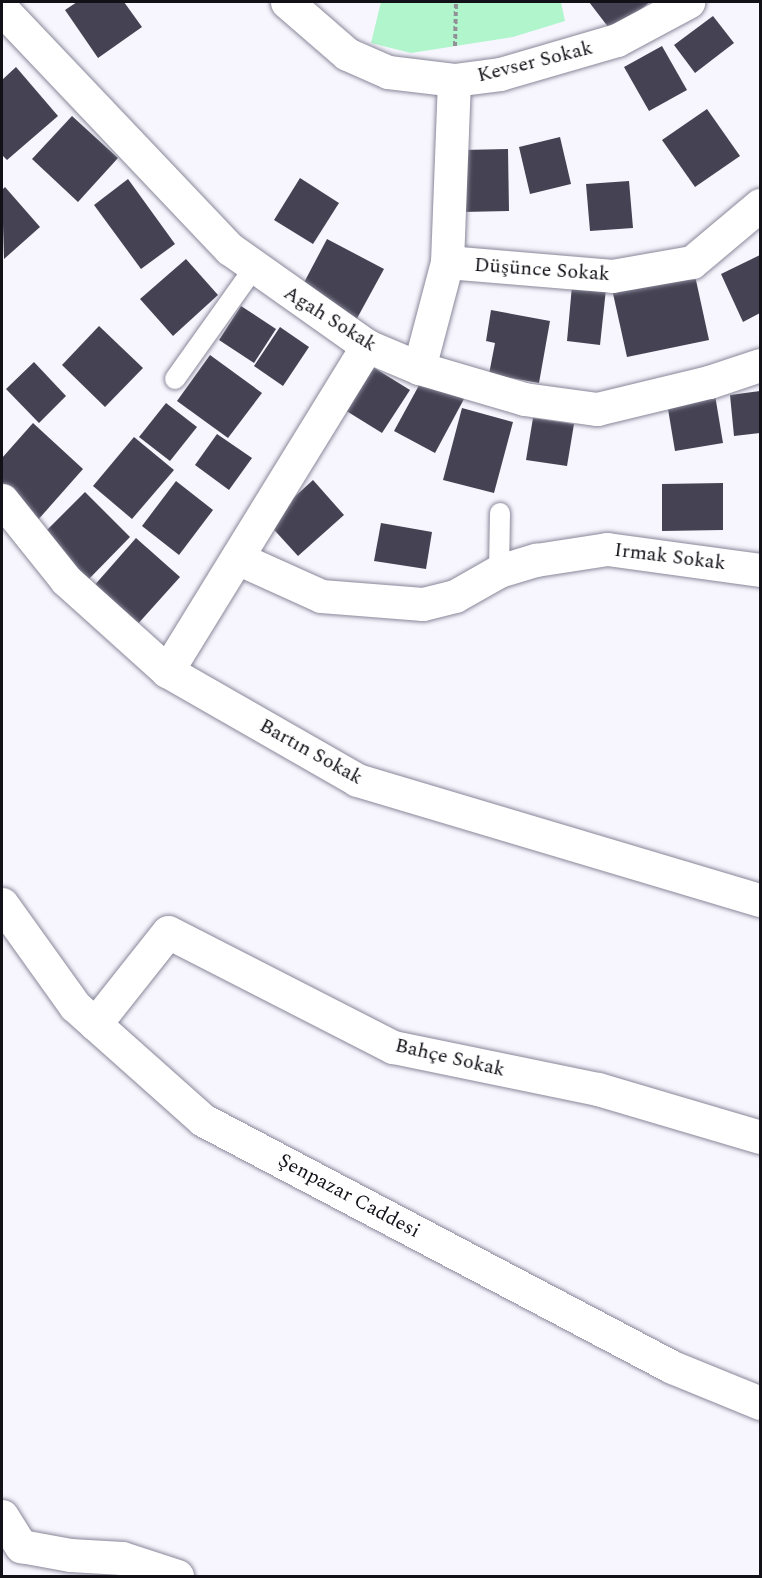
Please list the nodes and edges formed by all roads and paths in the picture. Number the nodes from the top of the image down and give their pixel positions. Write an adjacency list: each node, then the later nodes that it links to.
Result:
1 (287, 2): 5 (street, Kevser Sokak)
2 (456, 2): 5 (path)
3 (688, 2): 5 (street, Kevser Sokak)
4 (2, 9): 8 (street, Agah Sokak)
5 (454, 80): 7 (street)
6 (760, 205): 7 (street, Düşünce Sokak)
7 (447, 262): 11 (street, Düşünce Sokak)
8 (254, 268): 9 (street, Agah Sokak); 12 (lane)
9 (367, 346): 11 (street, Agah Sokak); 15 (street)
10 (760, 364): 11 (street, Agah Sokak)
11 (419, 368)
12 (175, 379)
13 (2, 500): 18 (street, Bartın Sokak)
14 (500, 513): 17 (lane)
15 (237, 558): 17 (street, Irmak Sokak); 18 (street)
16 (760, 570): 17 (street, Irmak Sokak)
17 (499, 571)
18 (167, 671): 19 (street, Bartın Sokak)
19 (760, 900)
20 (2, 904): 21 (street, Şenpazar Caddesi)
21 (95, 1024): 22 (street, Bahçe Sokak); 23 (street, Şenpazar Caddesi)
22 (760, 1137)
23 (760, 1403)
24 (2, 1516): 25 (street)
25 (11, 1555): 26 (street)
26 (177, 1576)

